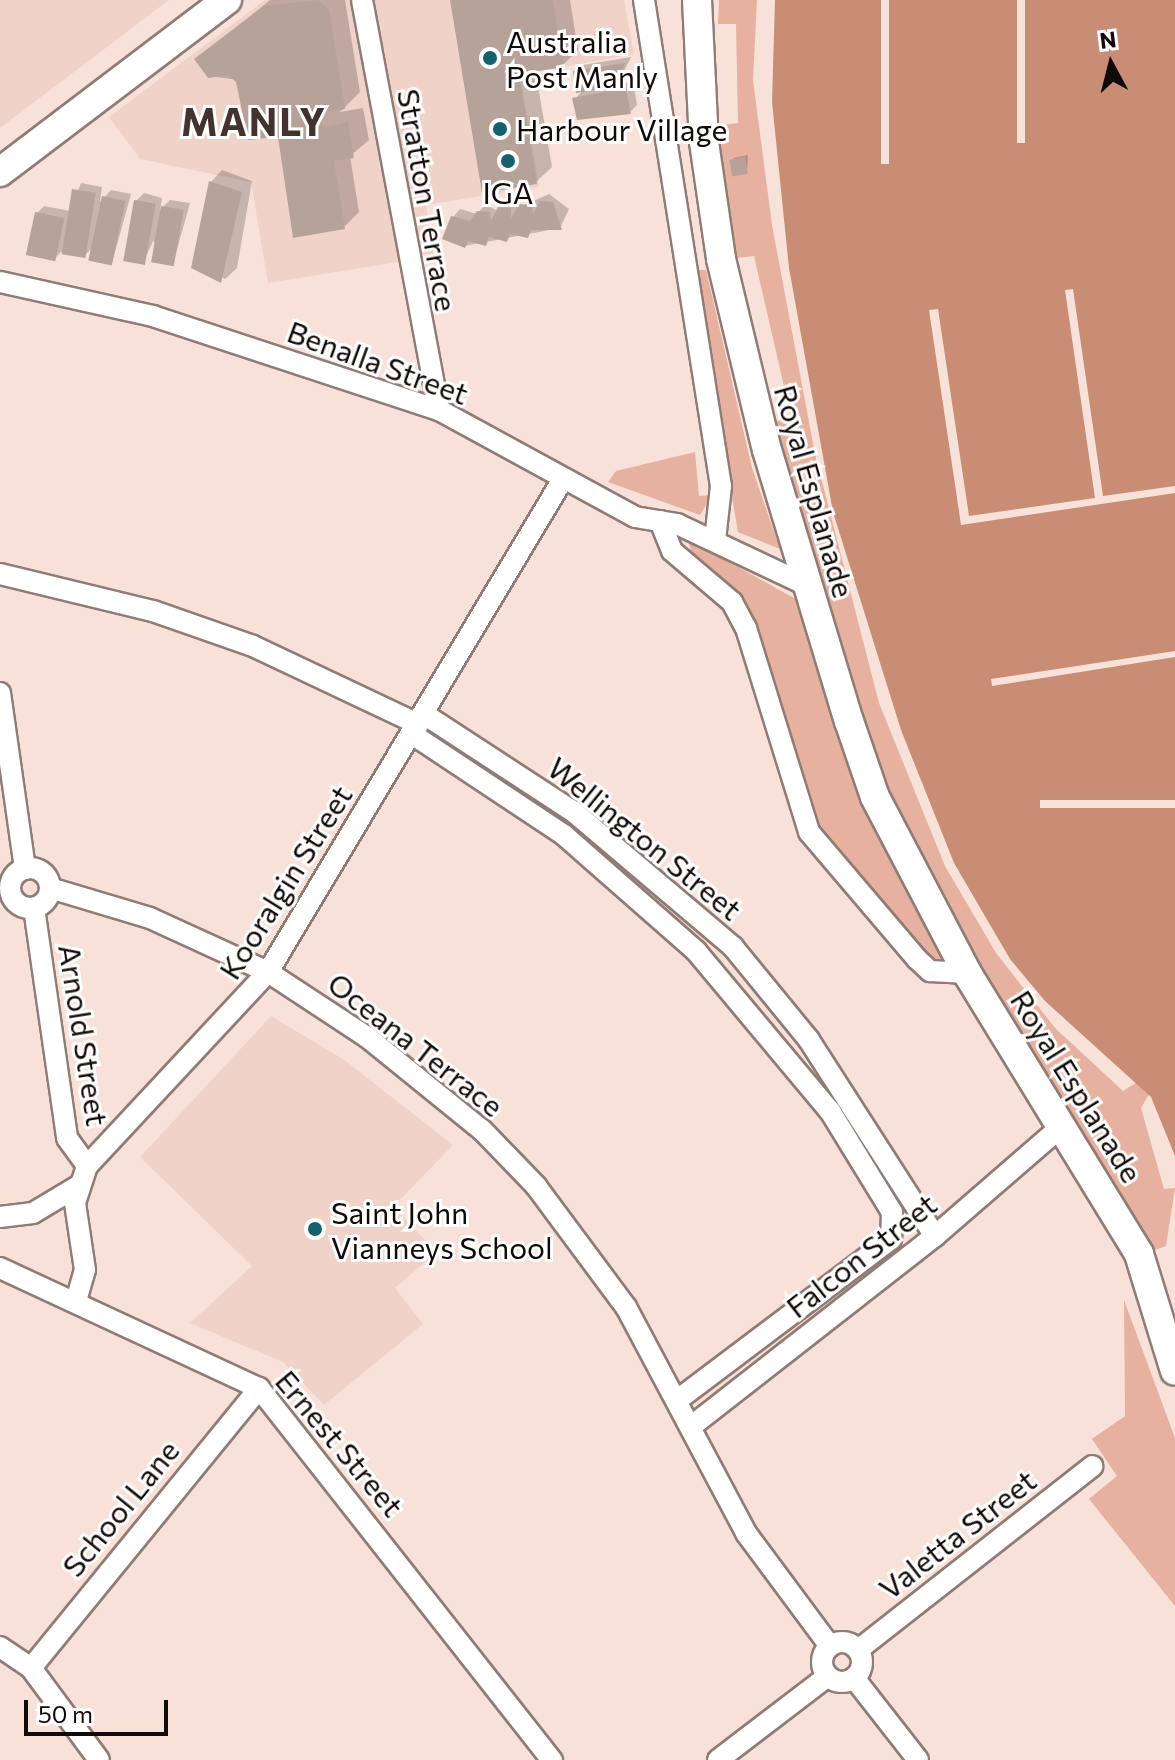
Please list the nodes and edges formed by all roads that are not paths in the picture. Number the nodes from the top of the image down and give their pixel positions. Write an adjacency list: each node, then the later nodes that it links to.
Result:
1 (227, 0): 5 (street)
2 (362, 0): 7 (street, Stratton Terrace)
3 (644, 0): 10 (street)
4 (697, 0): 12 (street, Royal Esplanade)
5 (0, 172)
6 (0, 282): 7 (street, Benalla Street)
7 (439, 410): 8 (street, Benalla Street)
8 (563, 479): 9 (street, Benalla Street); 14 (street, Kooralgin Street)
9 (660, 521): 10 (street, Benalla Street); 20 (street)
10 (715, 540): 12 (street, Benalla Street)
11 (0, 574): 14 (street, Wellington Street)
12 (804, 584): 20 (street, Royal Esplanade)
13 (0, 693): 15 (street)
14 (418, 724): 19 (street, Kooralgin Street); 25 (street, Wellington Street); 26 (street, Wellington Street)
15 (25, 869): 16 (street); 17 (street)
16 (50, 888): 18 (street); 19 (street, Oceana Terrace)
17 (5, 892): 18 (street)
18 (34, 908): 22 (street, Arnold Street)
19 (268, 972): 22 (street, Kooralgin Street); 31 (street, Oceana Terrace)
20 (967, 973): 21 (street, Royal Esplanade)
21 (1061, 1127): 26 (street, Falcon Street); 29 (street, Royal Esplanade)
22 (87, 1166): 23 (street, Kooralgin Street)
23 (78, 1186): 24 (street); 28 (street, Kooralgin Street)
24 (0, 1217)
25 (896, 1226): 31 (street, Falcon Street)
26 (935, 1236): 32 (street, Falcon Street)
27 (0, 1268): 28 (street, Ernest Street)
28 (76, 1301): 30 (street, Ernest Street)
29 (1175, 1371)
30 (259, 1388): 37 (street, School Lane); 41 (street, Ernest Street)
31 (680, 1398): 32 (street, Oceana Terrace)
32 (693, 1425): 34 (street, Oceana Terrace)
33 (1093, 1466): 36 (street, Valetta Street)
34 (830, 1646): 36 (street); 38 (street)
35 (0, 1647): 37 (street)
36 (858, 1650): 39 (street)
37 (31, 1668): 40 (street)
38 (828, 1676): 39 (street); 42 (street)
39 (854, 1678): 43 (street)
40 (99, 1760)
41 (552, 1760)
42 (718, 1760)
43 (918, 1760)

